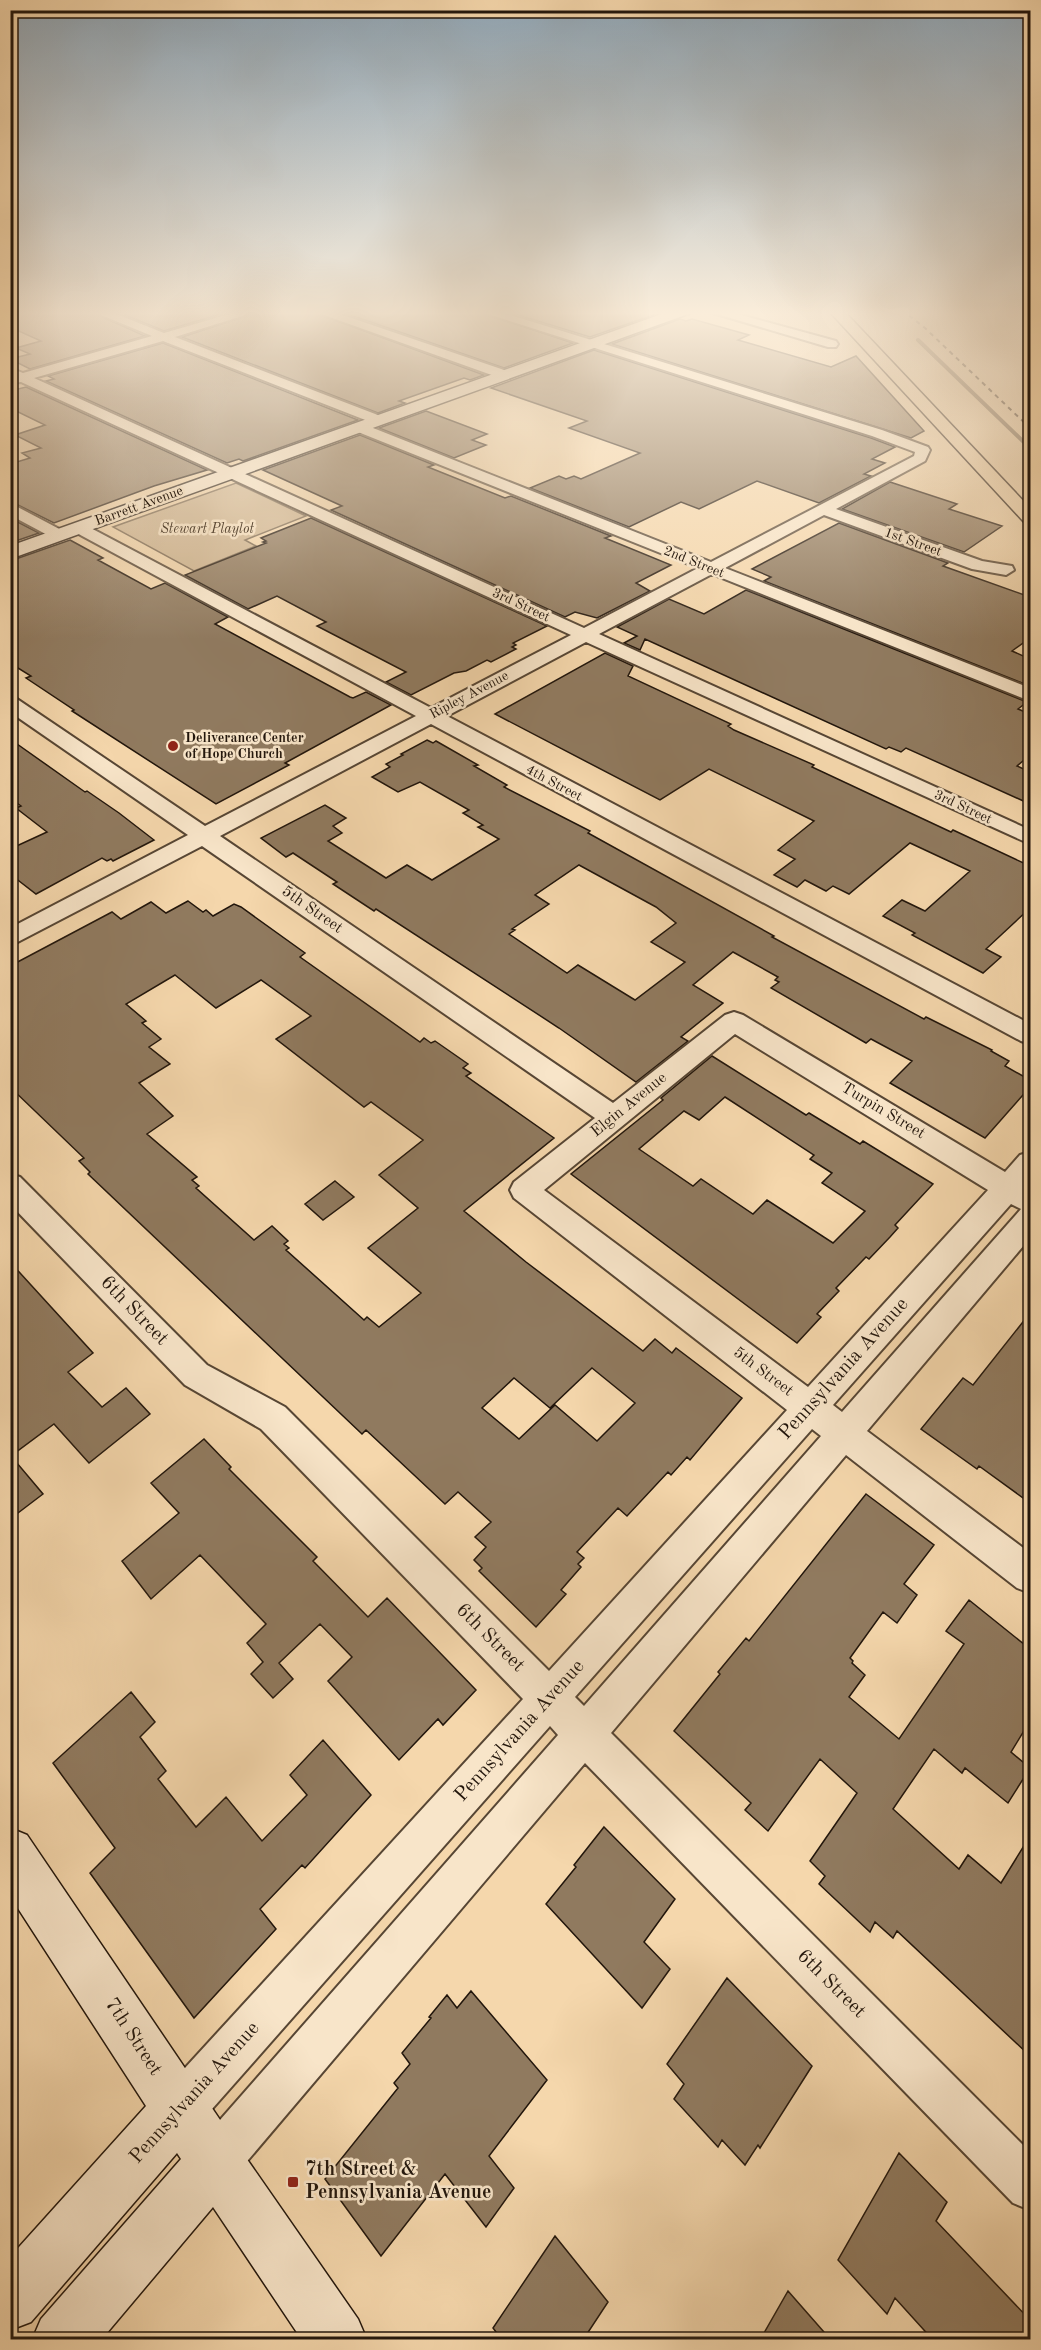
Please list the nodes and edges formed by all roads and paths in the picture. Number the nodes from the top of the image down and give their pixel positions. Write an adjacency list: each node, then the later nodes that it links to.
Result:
1 (110, 420): 6 (street, 3rd Street)
2 (378, 420): 5 (main road, Barrett Avenue)
3 (834, 420): 8 (street, Ripley Avenue)
4 (938, 420): 9 (highway)
5 (358, 427): 6 (main road, Barrett Avenue); 13 (street, 2nd Street)
6 (231, 473): 10 (main road, Barrett Avenue); 15 (street, 3rd Street)
7 (10, 508): 11 (street)
8 (822, 509): 13 (street, Ripley Avenue); 14 (street, 1st Street)
9 (1030, 518)
10 (80, 528): 11 (main road, Barrett Avenue); 18 (street, 4th Street)
11 (59, 535): 12 (main road, Barrett Avenue)
12 (10, 552)
13 (710, 568): 15 (street, Ripley Avenue); 16 (street, 2nd Street)
14 (1006, 570)
15 (584, 634): 18 (street, Ripley Avenue); 20 (street, 3rd Street)
16 (1030, 695)
17 (10, 704): 19 (street, 5th Street)
18 (429, 716): 19 (street, Ripley Avenue); 23 (street, 4th Street)
19 (203, 836): 21 (street, Ripley Avenue); 24 (street, 5th Street)
20 (1030, 838)
21 (10, 938)
22 (734, 1021): 24 (street, Elgin Avenue); 25 (street, Turpin Street)
23 (1030, 1035)
24 (613, 1117): 27 (street, Elgin Avenue)
25 (1023, 1183): 29 (street, Pennsylvania Avenue)
26 (10, 1185): 32 (street, 6th Street)
27 (524, 1190): 29 (street, 5th Street)
28 (1030, 1218): 30 (street)
29 (810, 1407): 30 (street, 5th Street); 32 (street, Pennsylvania Avenue)
30 (844, 1433): 31 (street, 5th Street); 33 (street)
31 (1030, 1575)
32 (550, 1698): 33 (street, 6th Street); 35 (street, Pennsylvania Avenue)
33 (585, 1734): 36 (street); 37 (street, 6th Street)
34 (10, 1852): 35 (main road, 7th Street)
35 (180, 2109): 36 (main road, 7th Street); 38 (main road, Pennsylvania Avenue)
36 (215, 2162): 39 (main road); 40 (main road, 7th Street)
37 (1030, 2186)
38 (10, 2301)
39 (62, 2340)
40 (337, 2340)

